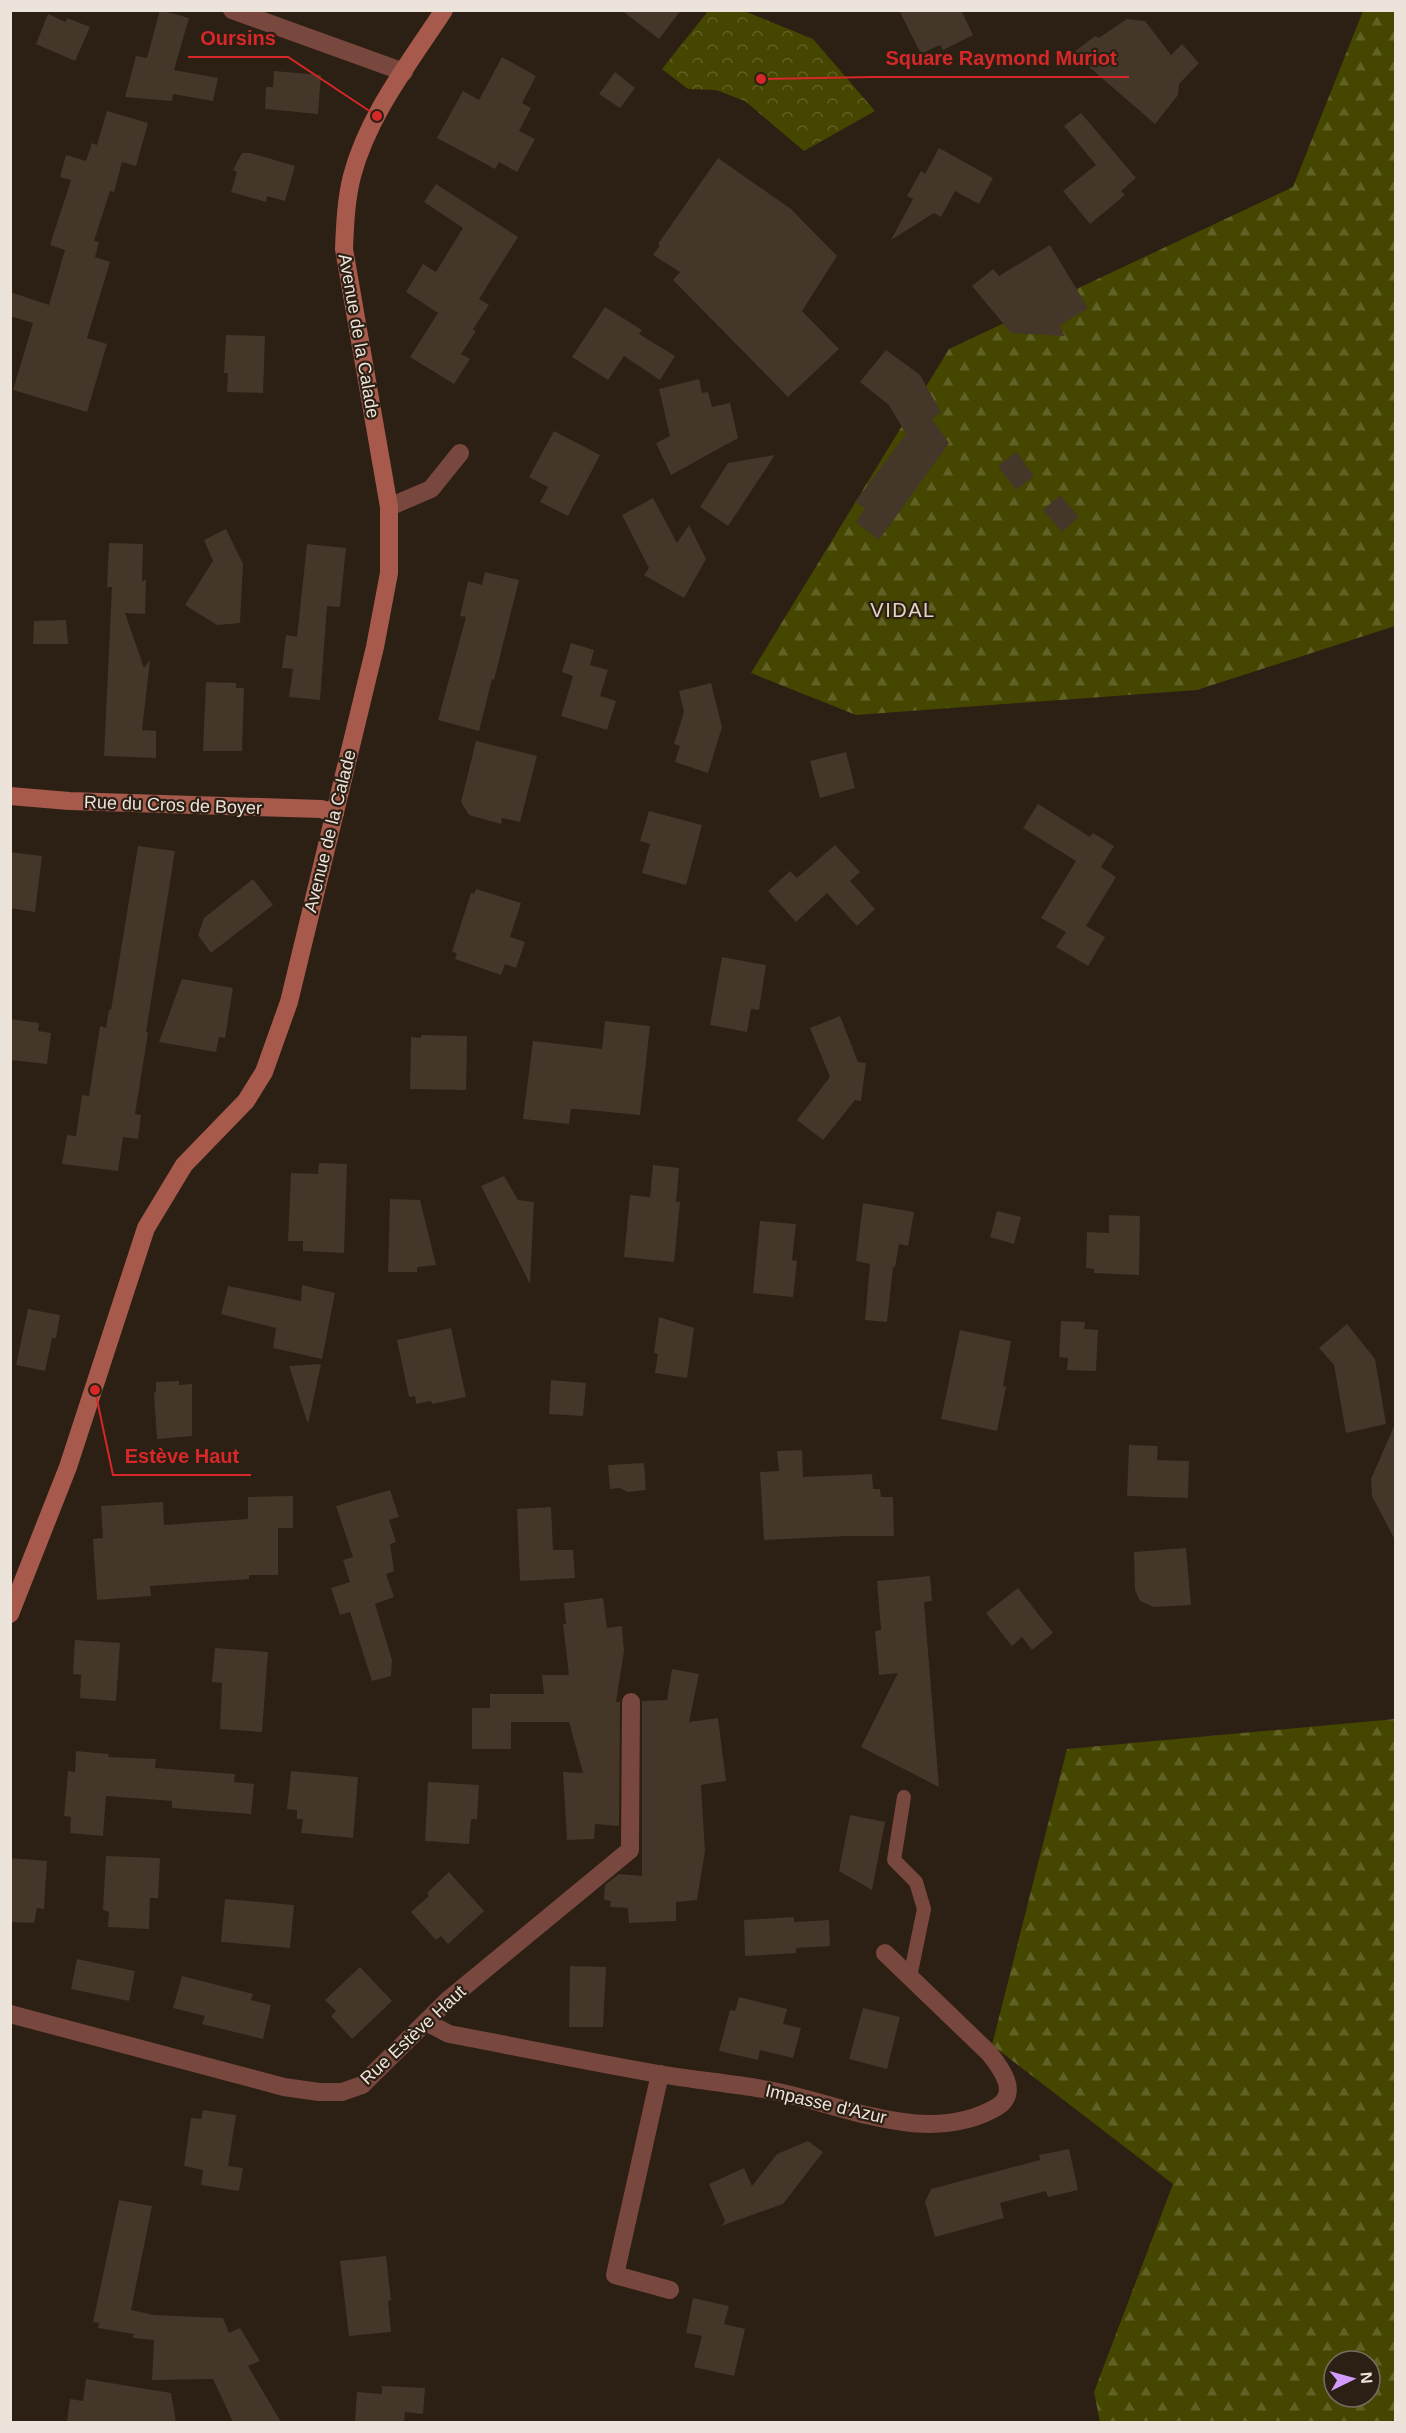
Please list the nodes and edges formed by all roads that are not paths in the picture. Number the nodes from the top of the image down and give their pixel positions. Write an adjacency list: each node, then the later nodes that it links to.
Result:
1 (232, 10): 3 (street)
2 (444, 10): 3 (street, Avenue de la Calade)
3 (404, 72): 5 (street, Avenue de la Calade)
4 (460, 453): 5 (street)
5 (389, 507): 7 (street, Avenue de la Calade)
6 (10, 796): 7 (street, Rue du Cros de Boyer)
7 (335, 813): 8 (street, Avenue de la Calade)
8 (10, 1614)
9 (631, 1702): 14 (street, Rue Estève Haut)
10 (904, 1797): 12 (lane)
11 (885, 1953): 12 (street, Impasse d'Azur)
12 (910, 1977): 15 (street, Impasse d'Azur)
13 (10, 2014): 14 (street, Rue Estève Haut)
14 (426, 2022): 15 (street, Impasse d'Azur)
15 (660, 2074): 16 (street)
16 (670, 2290)

